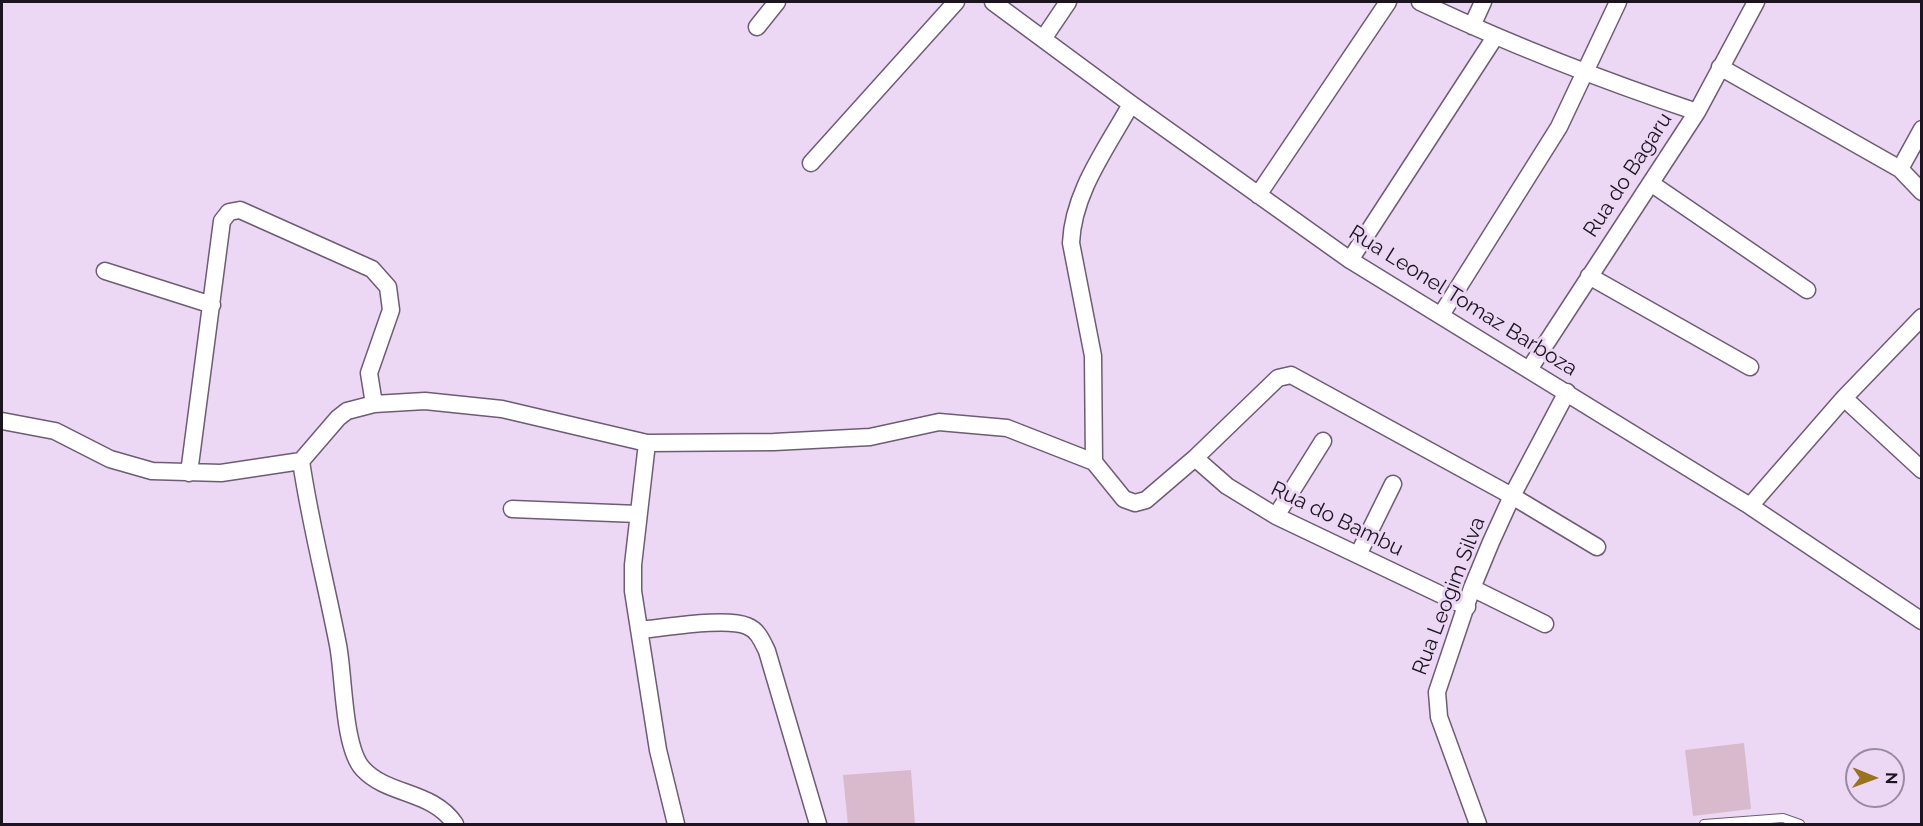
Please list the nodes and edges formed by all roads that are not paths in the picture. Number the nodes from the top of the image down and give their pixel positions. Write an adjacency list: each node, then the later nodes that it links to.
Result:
1 (777, 2): 11 (street)
2 (956, 2): 19 (street)
3 (993, 2): 13 (street, Rua Leonel Tomaz Barboza)
4 (1068, 2): 13 (street)
5 (1388, 2): 23 (street)
6 (1420, 2): 10 (street)
7 (1484, 2): 10 (street)
8 (1618, 2): 15 (street)
9 (1756, 2): 14 (street, Rua do Bagaru)
10 (1472, 26): 12 (street)
11 (757, 27)
12 (1495, 37): 15 (street); 24 (street)
13 (1043, 39): 16 (street, Rua Leonel Tomaz Barboza)
14 (1720, 67): 17 (street, Rua do Bagaru); 20 (street)
15 (1585, 74): 17 (street); 29 (street)
16 (1131, 104): 23 (street, Rua Leonel Tomaz Barboza); 41 (street)
17 (1697, 112): 21 (street, Rua do Bagaru)
18 (1922, 129): 20 (street)
19 (811, 163)
20 (1900, 169): 22 (street)
21 (1652, 184): 26 (street, Rua do Bagaru); 27 (street)
22 (1922, 192)
23 (1258, 195): 24 (street, Rua Leonel Tomaz Barboza)
24 (1350, 260): 29 (street, Rua Leonel Tomaz Barboza)
25 (105, 271): 28 (street)
26 (1589, 276): 31 (street); 32 (street, Rua do Bagaru)
27 (1807, 290)
28 (212, 305): 35 (street); 43 (street)
29 (1441, 315): 32 (street, Rua Leonel Tomaz Barboza)
30 (1922, 317): 34 (street)
31 (1750, 367)
32 (1530, 368): 33 (street, Rua Leonel Tomaz Barboza)
33 (1567, 392): 45 (street, Rua Leogim Silva); 46 (street, Rua Leonel Tomaz Barboza)
34 (1844, 398): 42 (street); 46 (street)
35 (374, 404): 38 (street); 40 (street)
36 (2, 421): 43 (street)
37 (1323, 441): 49 (street)
38 (647, 443): 41 (street); 48 (street)
39 (1196, 458): 41 (street); 45 (street); 49 (street, Rua do Bambu)
40 (301, 461): 43 (street); 57 (street)
41 (1094, 462)
42 (1922, 470)
43 (189, 473)
44 (1393, 484): 51 (street)
45 (1512, 496): 50 (street); 52 (street, Rua Leogim Silva)
46 (1750, 506): 54 (street, Rua Leonel Tomaz Barboza)
47 (512, 508): 48 (street)
48 (638, 514): 56 (street)
49 (1276, 516): 51 (street, Rua do Bambu)
50 (1597, 547)
51 (1358, 555): 53 (street, Rua do Bambu)
52 (1472, 588): 53 (street, Rua Leogim Silva); 55 (street)
53 (1467, 607): 60 (street, Rua Leogim Silva)
54 (1922, 621)
55 (1545, 624)
56 (639, 630): 58 (street); 59 (street)
57 (455, 825)
58 (676, 825)
59 (818, 825)
60 (1478, 825)
61 (1704, 825): 62 (lane)
62 (1800, 825)

